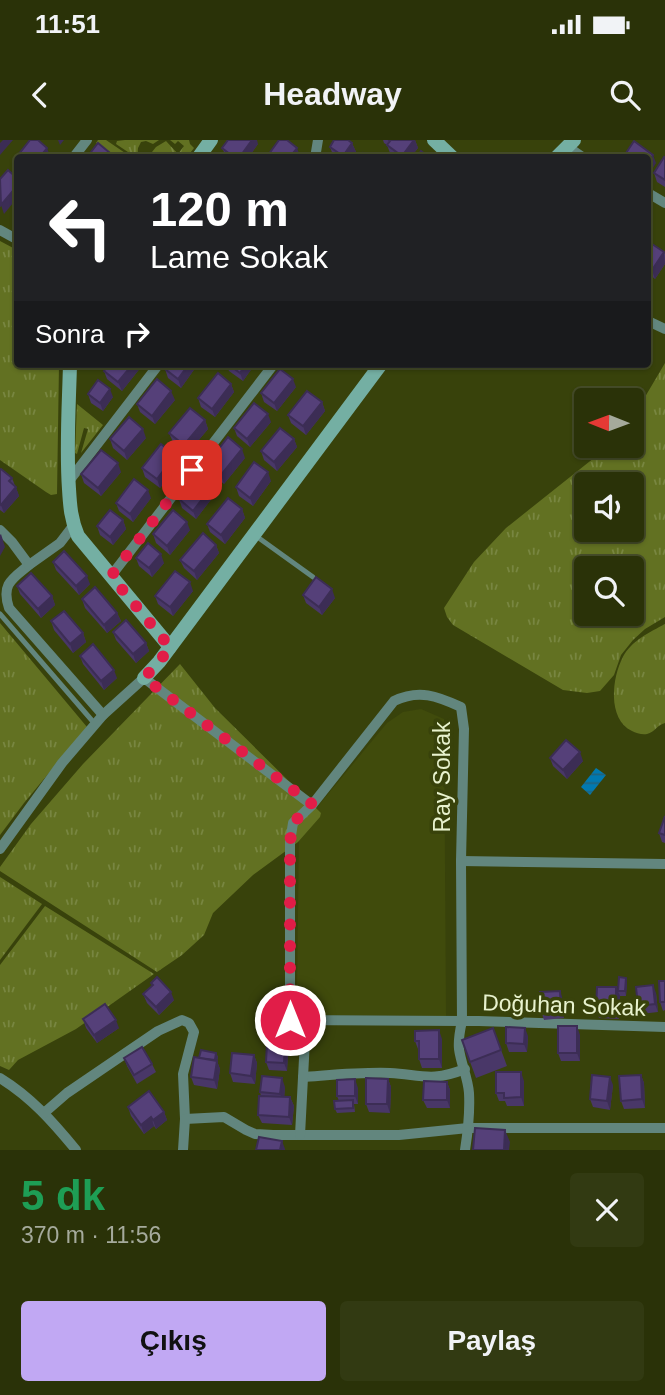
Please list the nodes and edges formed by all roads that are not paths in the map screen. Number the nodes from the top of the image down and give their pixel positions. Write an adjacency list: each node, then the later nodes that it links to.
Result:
1 (87, 140): 3 (street)
2 (433, 140): 4 (street)
3 (76, 154)
4 (449, 154)
5 (69, 368): 9 (street)
6 (156, 368): 9 (street)
7 (271, 368): 14 (street)
8 (375, 368): 12 (street)
9 (68, 481): 10 (street)
10 (73, 526): 13 (street); 14 (street)
11 (0, 530): 13 (street)
12 (254, 536): 15 (lane); 17 (street)
13 (29, 565): 19 (street)
14 (111, 576): 17 (street)
15 (313, 578)
16 (0, 614): 20 (lane)
17 (170, 647): 18 (street)
18 (144, 678): 19 (street); 21 (street)
19 (103, 715): 20 (street)
20 (95, 724): 22 (street)
21 (312, 804): 23 (street, Ray Sokak); 25 (street, Ray Sokak)
22 (0, 849)
23 (461, 861): 24 (street); 27 (street, Ray Sokak)
24 (665, 864)
25 (290, 1020): 26 (street, Doğuhan Sokak)
26 (306, 1020): 27 (street, Doğuhan Sokak); 30 (street)
27 (462, 1021): 28 (street, Doğuhan Sokak); 29 (street, Ray Sokak)
28 (665, 1027)
29 (465, 1069): 30 (street); 34 (street, Ray Sokak)
30 (303, 1077): 36 (street)
31 (0, 1078): 32 (street)
32 (44, 1113): 33 (street); 37 (street)
33 (184, 1119): 36 (street); 38 (street)
34 (468, 1128): 35 (street); 36 (street); 39 (street, Ray Sokak)
35 (665, 1128)
36 (300, 1135)
37 (76, 1150)
38 (183, 1150)
39 (465, 1150)

